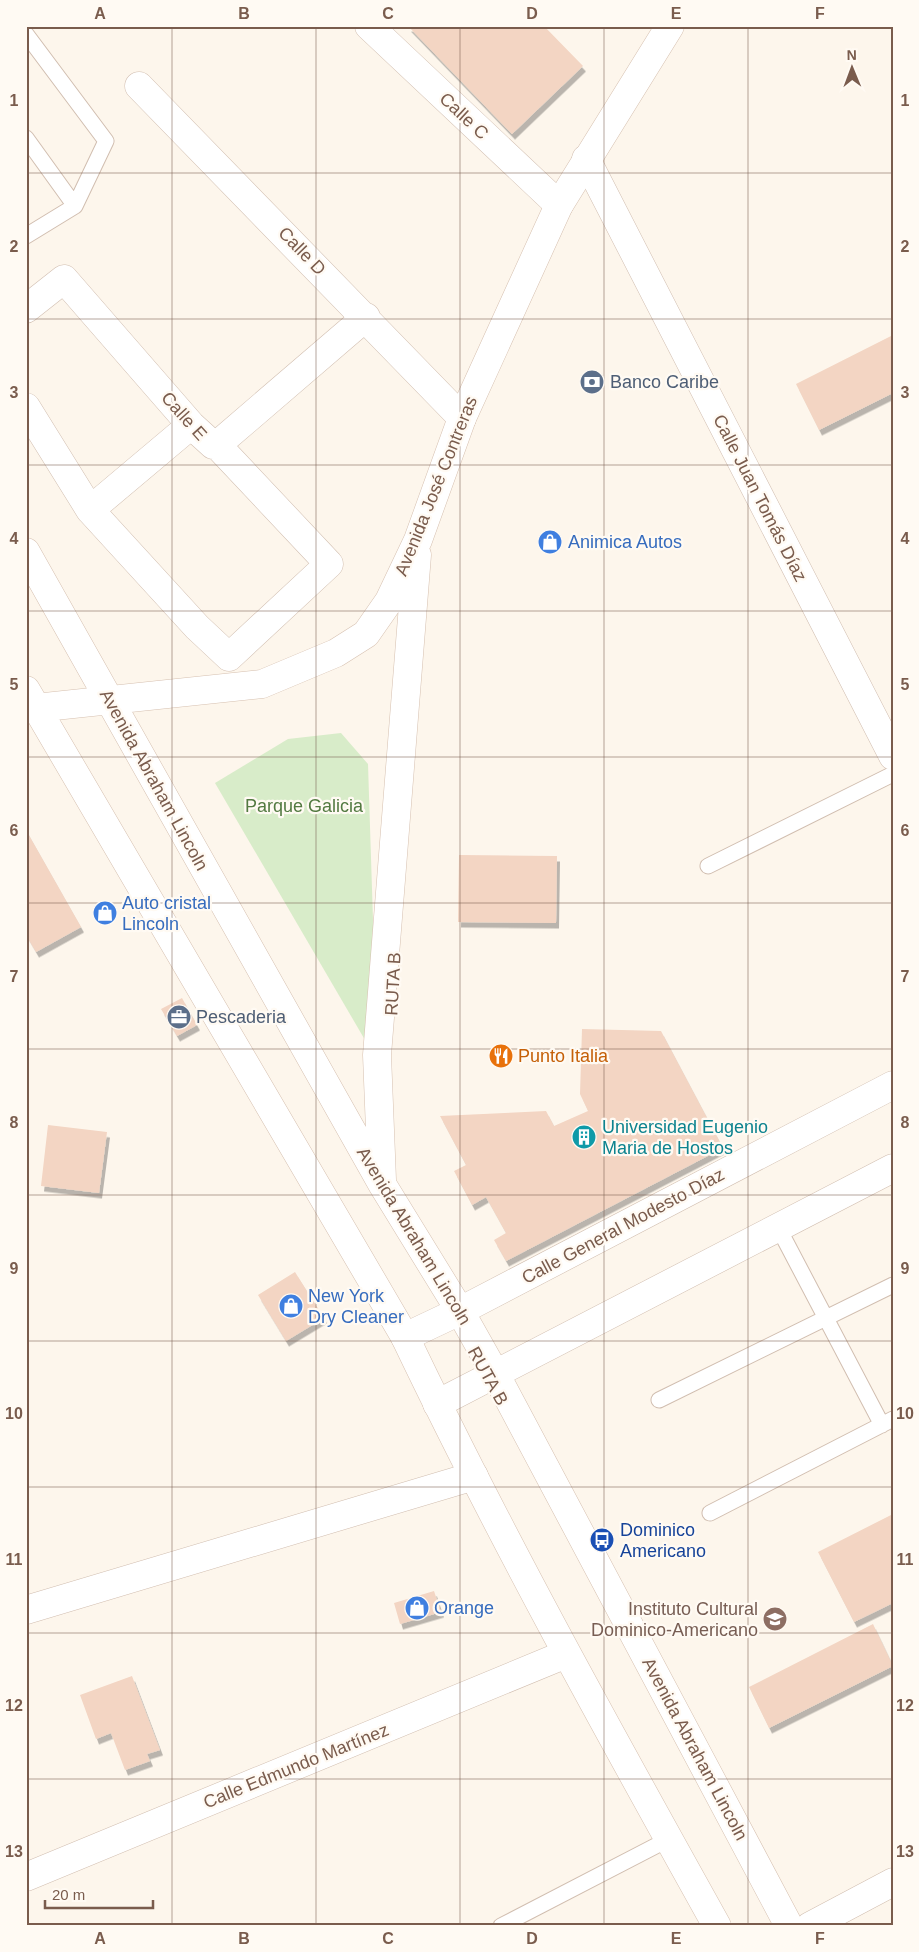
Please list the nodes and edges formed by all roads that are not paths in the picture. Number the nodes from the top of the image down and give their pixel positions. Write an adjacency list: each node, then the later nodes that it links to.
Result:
1 (369, 26): 7 (street, Calle C)
2 (670, 26): 6 (street, Avenida José Contreras)
3 (26, 34): 8 (lane)
4 (140, 86): 11 (street, Calle D)
5 (26, 138): 8 (lane)
6 (586, 159): 7 (street, Avenida José Contreras); 21 (street, Calle Juan Tomás Díaz)
7 (559, 205): 13 (street, Avenida José Contreras)
8 (75, 206): 9 (lane)
9 (26, 236)
10 (26, 309): 14 (street, Calle E)
11 (366, 317): 13 (street, Calle D); 15 (street, Calle E)
12 (26, 407): 16 (street)
13 (462, 418): 18 (street, Avenida José Contreras)
14 (191, 425): 15 (street, Calle E); 16 (street)
15 (217, 445): 16 (street)
16 (90, 510)
17 (26, 552): 20 (street, Avenida Abraham Lincoln)
18 (417, 553): 20 (street, Avenida José Contreras); 26 (street)
19 (30, 702): 20 (street, Avenida José Contreras); 31 (street)
20 (110, 702): 26 (street, Avenida Abraham Lincoln)
21 (893, 756)
22 (893, 774): 23 (lane)
23 (708, 866)
24 (893, 1085): 29 (street, Calle General Modesto Díaz)
25 (893, 1168): 27 (street)
26 (382, 1184): 29 (street, Avenida Abraham Lincoln); 45 (lane, RUTA B)
27 (778, 1227): 30 (lane); 32 (street)
28 (893, 1285): 30 (lane)
29 (460, 1311): 31 (street, Calle General Modesto Díaz); 32 (street, Avenida Abraham Lincoln)
30 (826, 1318): 33 (lane); 35 (lane)
31 (405, 1337): 34 (street)
32 (496, 1375): 34 (street); 45 (street, Avenida Abraham Lincoln)
33 (659, 1400)
34 (437, 1404): 36 (street)
35 (887, 1422): 37 (lane)
36 (474, 1476): 38 (street); 39 (street)
37 (710, 1513)
38 (26, 1610)
39 (566, 1654): 40 (street); 41 (street, Calle Edmundo Martínez)
40 (669, 1839): 43 (lane); 44 (street)
41 (26, 1877)
42 (893, 1882): 46 (street)
43 (501, 1926)
44 (717, 1926)
45 (791, 1926)
46 (810, 1926)

